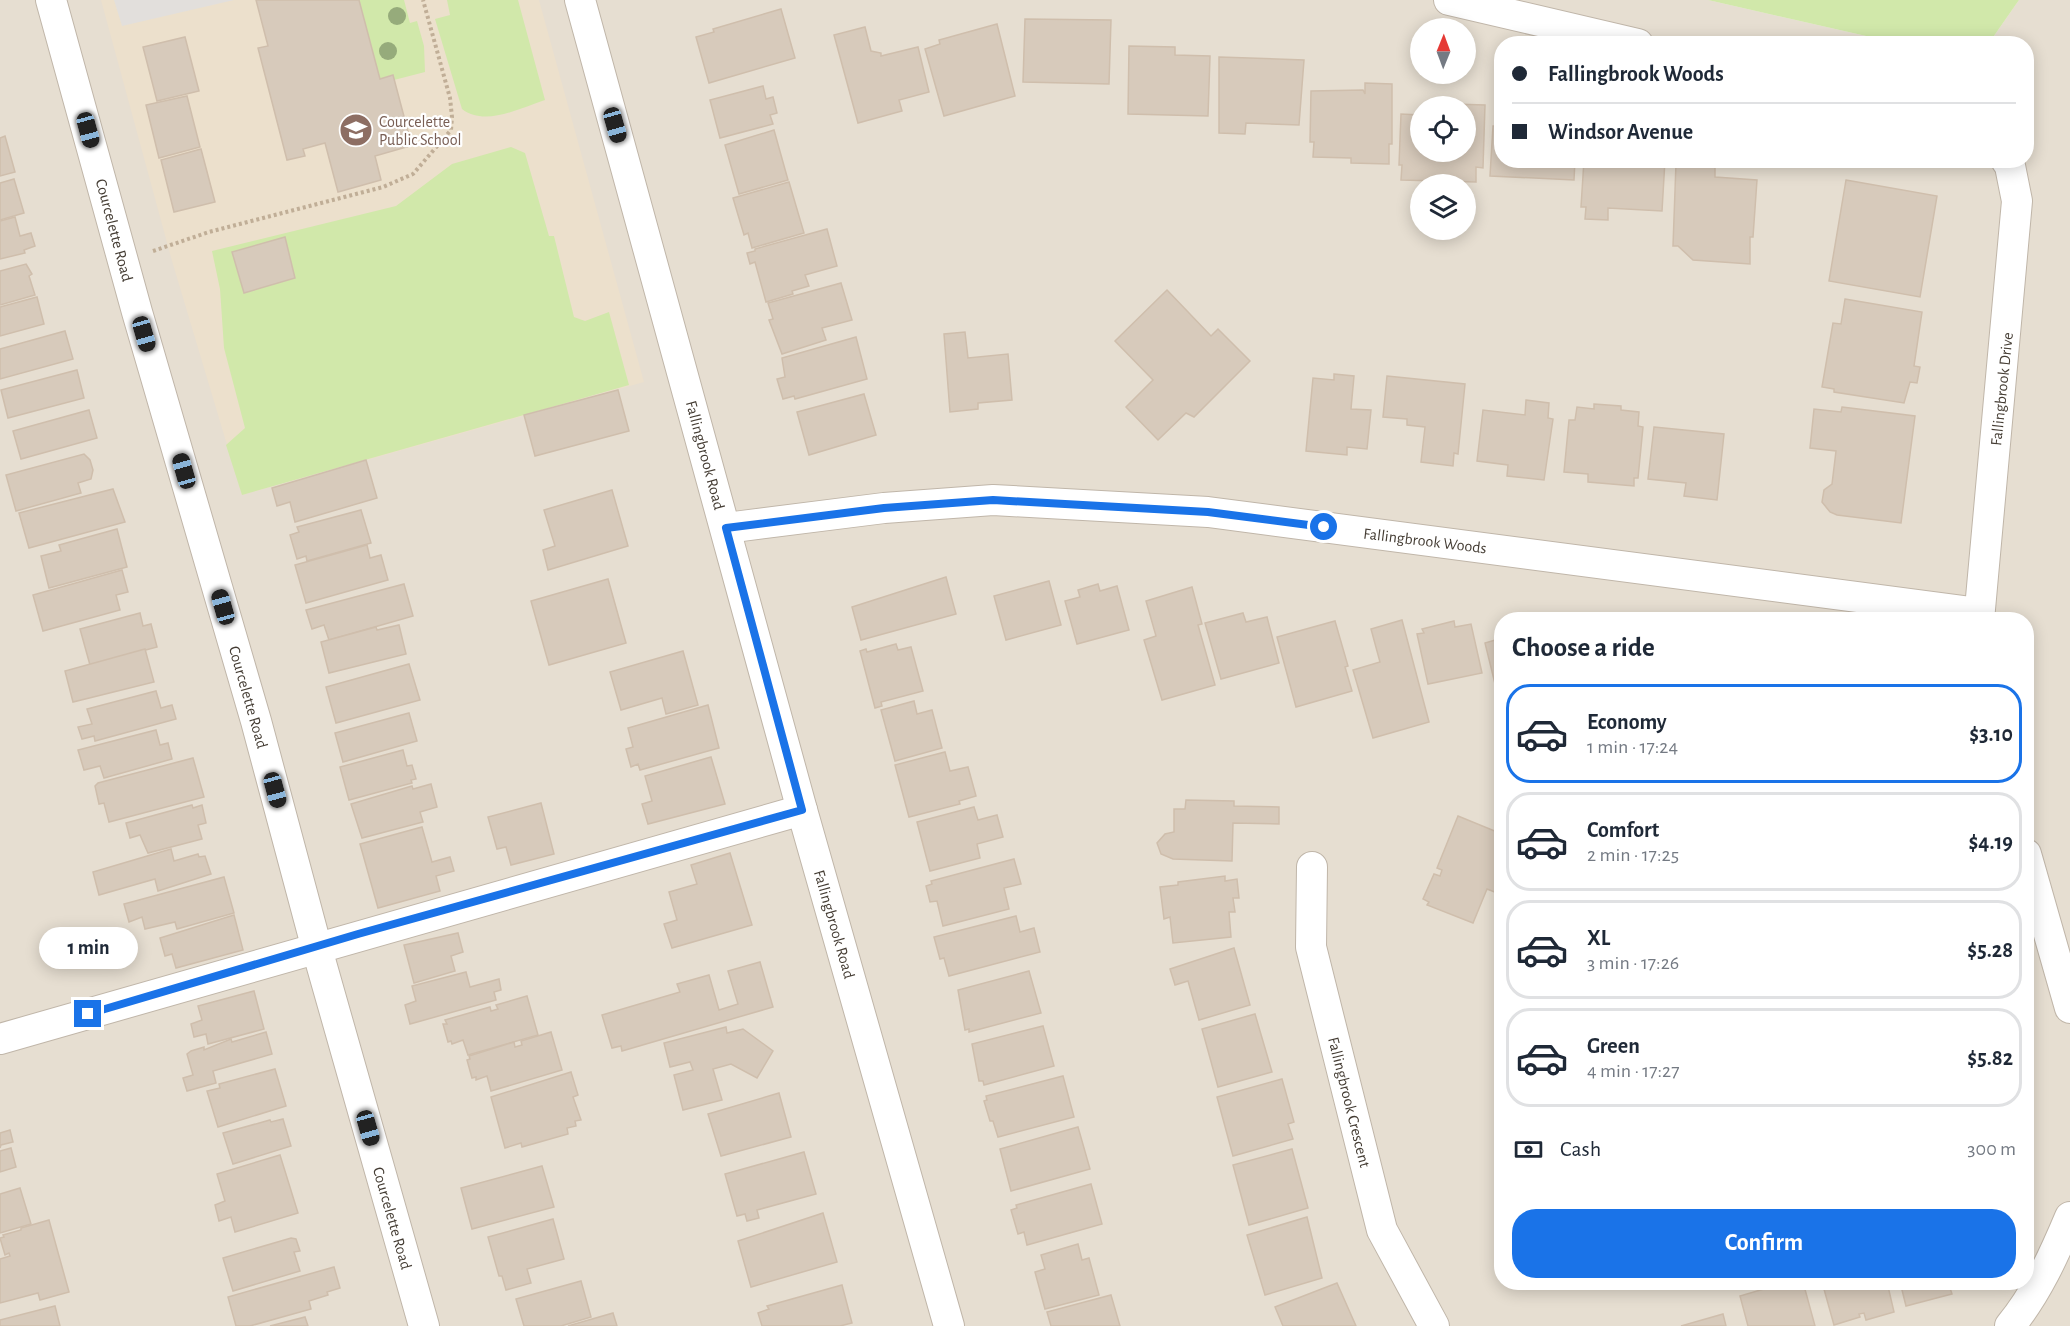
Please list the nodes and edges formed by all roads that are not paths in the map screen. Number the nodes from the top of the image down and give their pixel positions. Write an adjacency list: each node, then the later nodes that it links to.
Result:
1 (51, 0): 12 (street, Courcelette Road)
2 (580, 0): 6 (street, Fallingbrook Road)
3 (1449, 0): 4 (street)
4 (1604, 36)
5 (2010, 168): 8 (street, Fallingbrook Drive)
6 (726, 528): 7 (street, Fallingbrook Woods); 9 (street, Fallingbrook Road)
7 (1949, 612)
8 (1979, 612)
9 (802, 810): 12 (street); 17 (street, Fallingbrook Road)
10 (1312, 867): 18 (street, Fallingbrook Crescent)
11 (2034, 882): 13 (street)
12 (317, 949): 14 (street); 16 (street, Courcelette Road)
13 (2070, 1008)
14 (0, 1039)
15 (2070, 1216): 19 (street)
16 (424, 1326)
17 (949, 1326)
18 (1434, 1326)
19 (2010, 1326)

